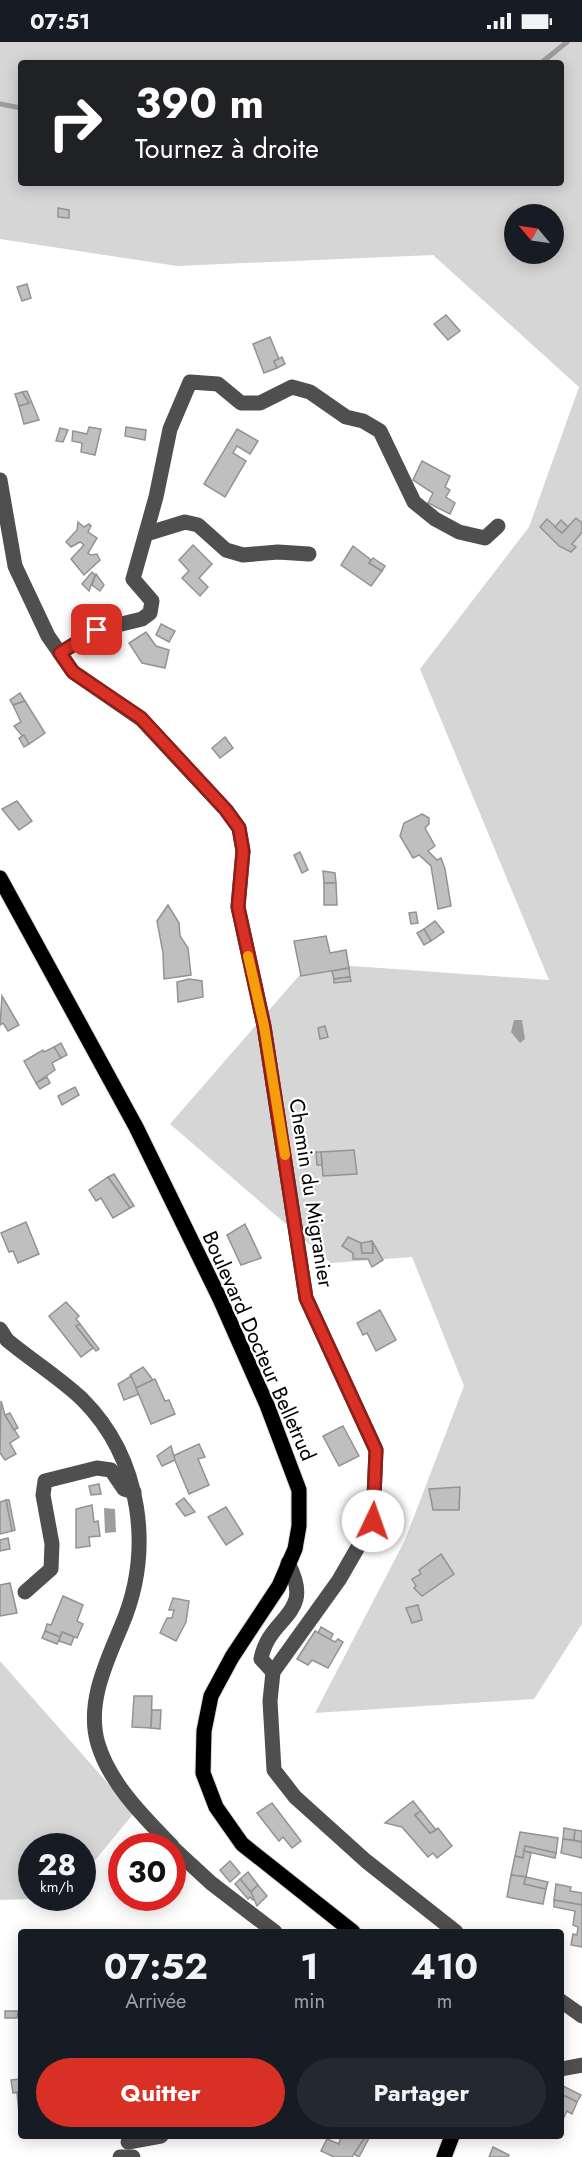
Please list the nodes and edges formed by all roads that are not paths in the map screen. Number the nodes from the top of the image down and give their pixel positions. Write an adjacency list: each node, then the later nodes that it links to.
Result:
1 (0, 480): 5 (street, Chemin du Migranier)
2 (498, 526): 3 (street)
3 (146, 534): 4 (street); 5 (street)
4 (309, 554)
5 (60, 653): 11 (street, Chemin du Migranier)
6 (0, 878): 9 (main road, Boulevard Docteur Belletrud)
7 (0, 1329): 8 (street)
8 (134, 1492): 10 (street); 12 (street)
9 (288, 1563): 11 (street); 15 (main road, Boulevard Docteur Belletrud)
10 (25, 1592)
11 (273, 1672): 16 (street)
12 (160, 1833)
13 (186, 1860): 14 (street)
14 (271, 1929)
15 (348, 1929)
16 (452, 1929)
17 (564, 2003): 18 (street)
18 (582, 2016)
19 (582, 2065): 20 (street)
20 (564, 2068)
21 (144, 2139): 23 (street)
22 (451, 2139): 26 (main road)
23 (128, 2142)
24 (120, 2157): 25 (street)
25 (133, 2157)
26 (444, 2157)

